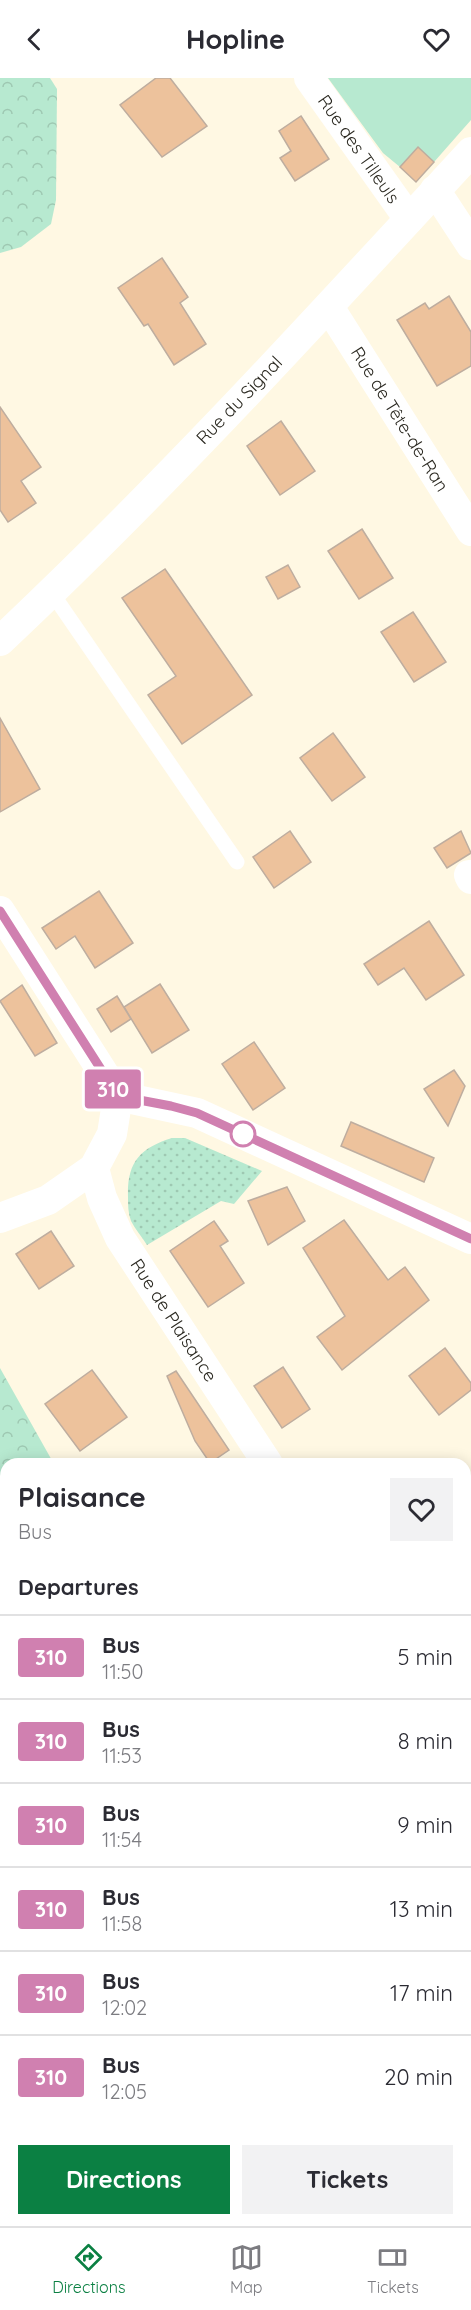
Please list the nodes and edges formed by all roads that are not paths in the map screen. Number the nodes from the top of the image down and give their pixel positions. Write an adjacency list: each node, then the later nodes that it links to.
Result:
1 (309, 78): 4 (street, Rue des Tilleuls)
2 (471, 152): 3 (street, Rue du Signal)
3 (435, 190): 4 (street, Rue du Signal); 5 (street)
4 (409, 219): 6 (street, Rue du Signal)
5 (471, 245)
6 (329, 308): 7 (street, Rue de Tête-de-Ran); 8 (street, Rue du Signal)
7 (471, 531)
8 (52, 593): 9 (street, Rue du Signal); 10 (lane)
9 (0, 641)
10 (237, 862)
11 (0, 910): 12 (street)
12 (118, 1096): 13 (street); 15 (street)
13 (94, 1168): 14 (street); 16 (street, Rue de Plaisance)
14 (0, 1218)
15 (471, 1239)
16 (264, 1458)

